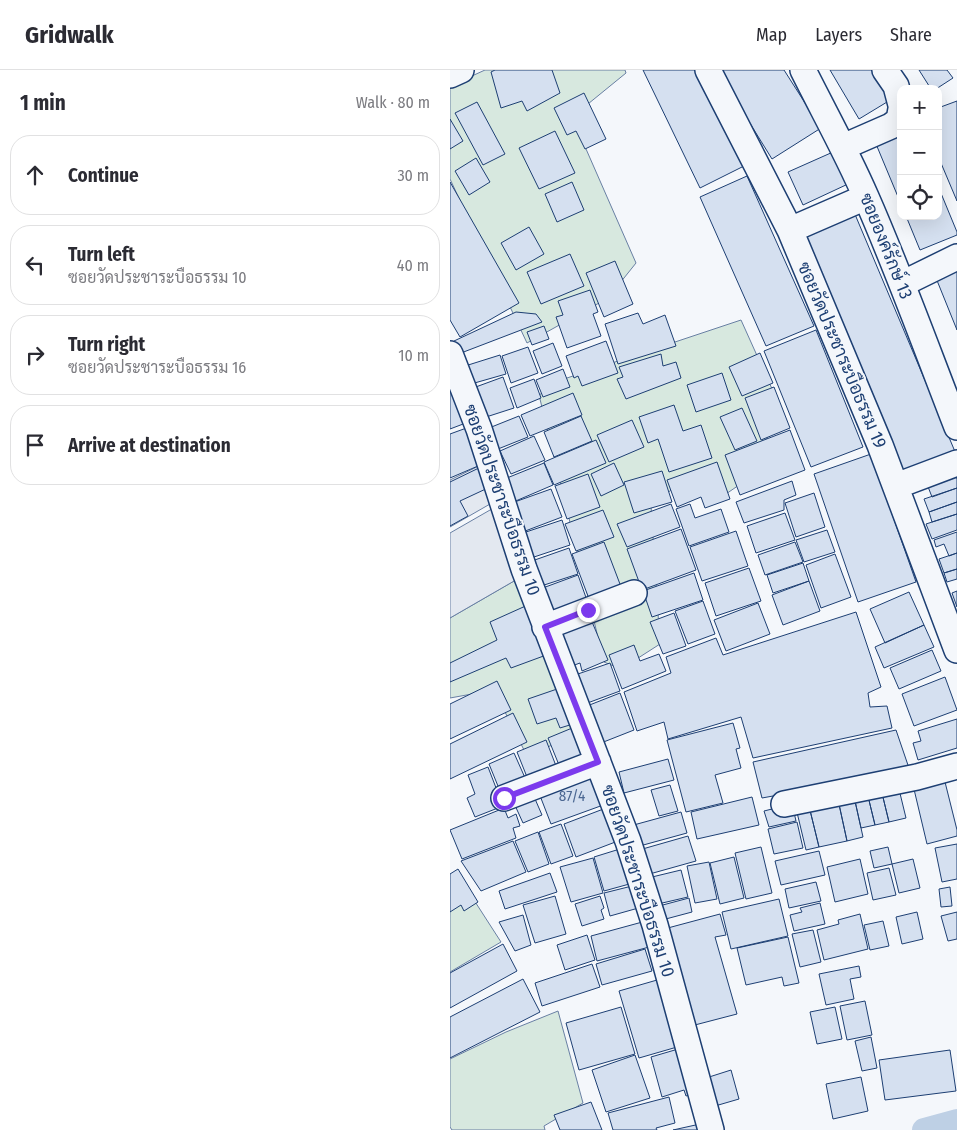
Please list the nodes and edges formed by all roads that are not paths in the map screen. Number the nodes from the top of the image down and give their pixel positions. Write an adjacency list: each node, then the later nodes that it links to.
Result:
1 (461, 70): 5 (street)
2 (708, 70): 10 (street, ซอยวัดประชาระบือธรรม 19)
3 (803, 70): 8 (street, ซอยองค์รักษ์ 13)
4 (885, 70): 6 (street)
5 (450, 75)
6 (897, 90)
7 (897, 121): 8 (street)
8 (843, 147): 9 (street, ซอยองค์รักษ์ 13)
9 (866, 197): 10 (street); 12 (street, ซอยองค์รักษ์ 13)
10 (790, 230): 16 (street, ซอยวัดประชาระบือธรรม 19)
11 (957, 257): 12 (street)
12 (902, 284): 14 (street, ซอยองค์รักษ์ 13)
13 (450, 354): 18 (street, ซอยวัดประชาระบือธรรม 10)
14 (957, 427)
15 (957, 463): 16 (street)
16 (896, 486): 19 (street, ซอยวัดประชาระบือธรรม 19)
17 (634, 593): 18 (street)
18 (545, 627): 20 (street, ซอยวัดประชาระบือธรรม 10)
19 (957, 650)
20 (598, 762): 22 (street); 24 (street, ซอยวัดประชาระบือธรรม 10)
21 (957, 766): 23 (street)
22 (504, 798)
23 (784, 804)
24 (711, 1130)

